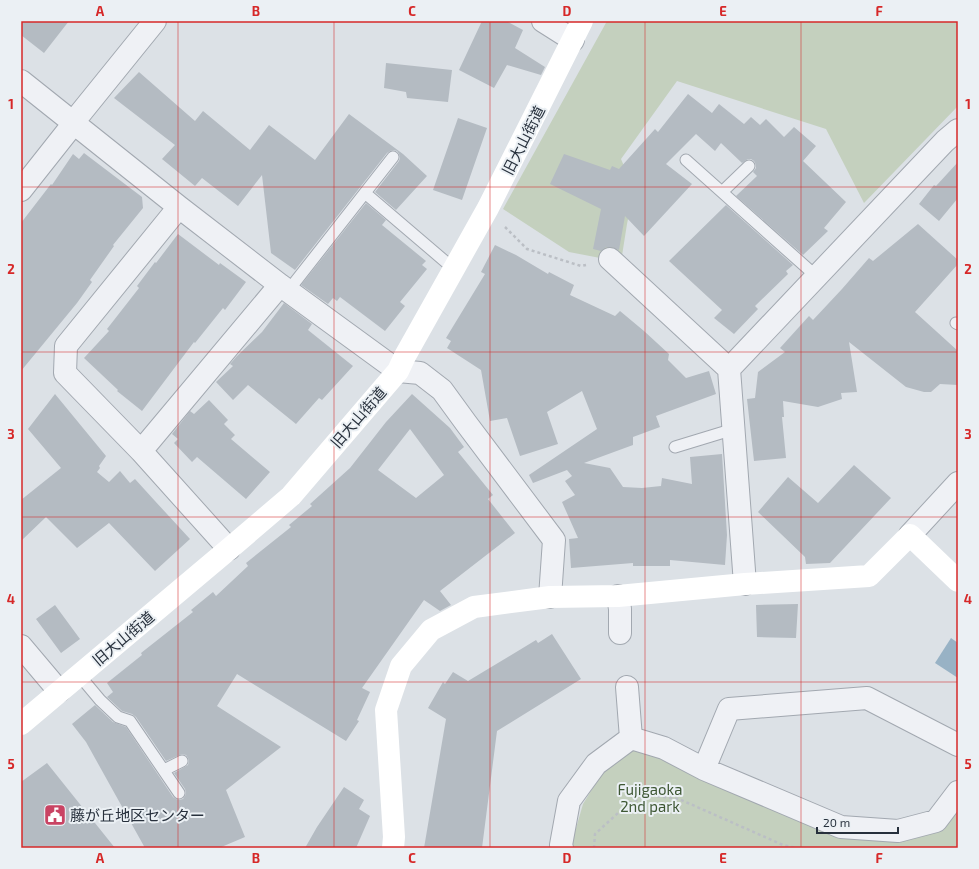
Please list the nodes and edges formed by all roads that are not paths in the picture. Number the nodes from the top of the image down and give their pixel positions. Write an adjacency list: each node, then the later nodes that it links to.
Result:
1 (155, 21): 5 (street)
2 (543, 21): 3 (street)
3 (577, 30): 15 (street, 旧大山街道)
4 (21, 81): 5 (street)
5 (74, 123): 10 (street); 13 (street)
6 (958, 130): 16 (street)
7 (393, 157): 12 (lane)
8 (686, 160): 11 (lane)
9 (749, 166): 11 (lane)
10 (21, 190)
11 (722, 192): 16 (lane)
12 (365, 193): 15 (lane); 17 (lane)
13 (179, 207): 17 (street); 22 (street)
14 (610, 259): 18 (street)
15 (454, 269): 19 (street, 旧大山街道)
16 (816, 276): 18 (street)
17 (284, 288): 19 (street); 22 (street)
18 (729, 369): 20 (street)
19 (398, 371): 25 (street, 旧大山街道); 29 (street)
20 (734, 429): 21 (lane); 27 (street)
21 (674, 448)
22 (141, 451): 25 (street)
23 (958, 483): 24 (street)
24 (910, 535): 26 (street); 27 (street)
25 (229, 549): 32 (street, 旧大山街道)
26 (958, 581)
27 (745, 584): 28 (street)
28 (618, 596): 29 (street); 30 (street)
29 (550, 597): 43 (street)
30 (620, 633)
31 (21, 646): 34 (street)
32 (79, 675): 34 (street, 旧大山街道); 40 (lane)
33 (627, 687): 36 (street)
34 (59, 691): 35 (street, 旧大山街道)
35 (21, 724)
36 (631, 738): 39 (street); 44 (street)
37 (958, 745): 39 (street)
38 (182, 761): 40 (lane)
39 (704, 769): 41 (street)
40 (164, 770): 42 (lane)
41 (958, 792)
42 (179, 793)
43 (394, 848)
44 (562, 848)

